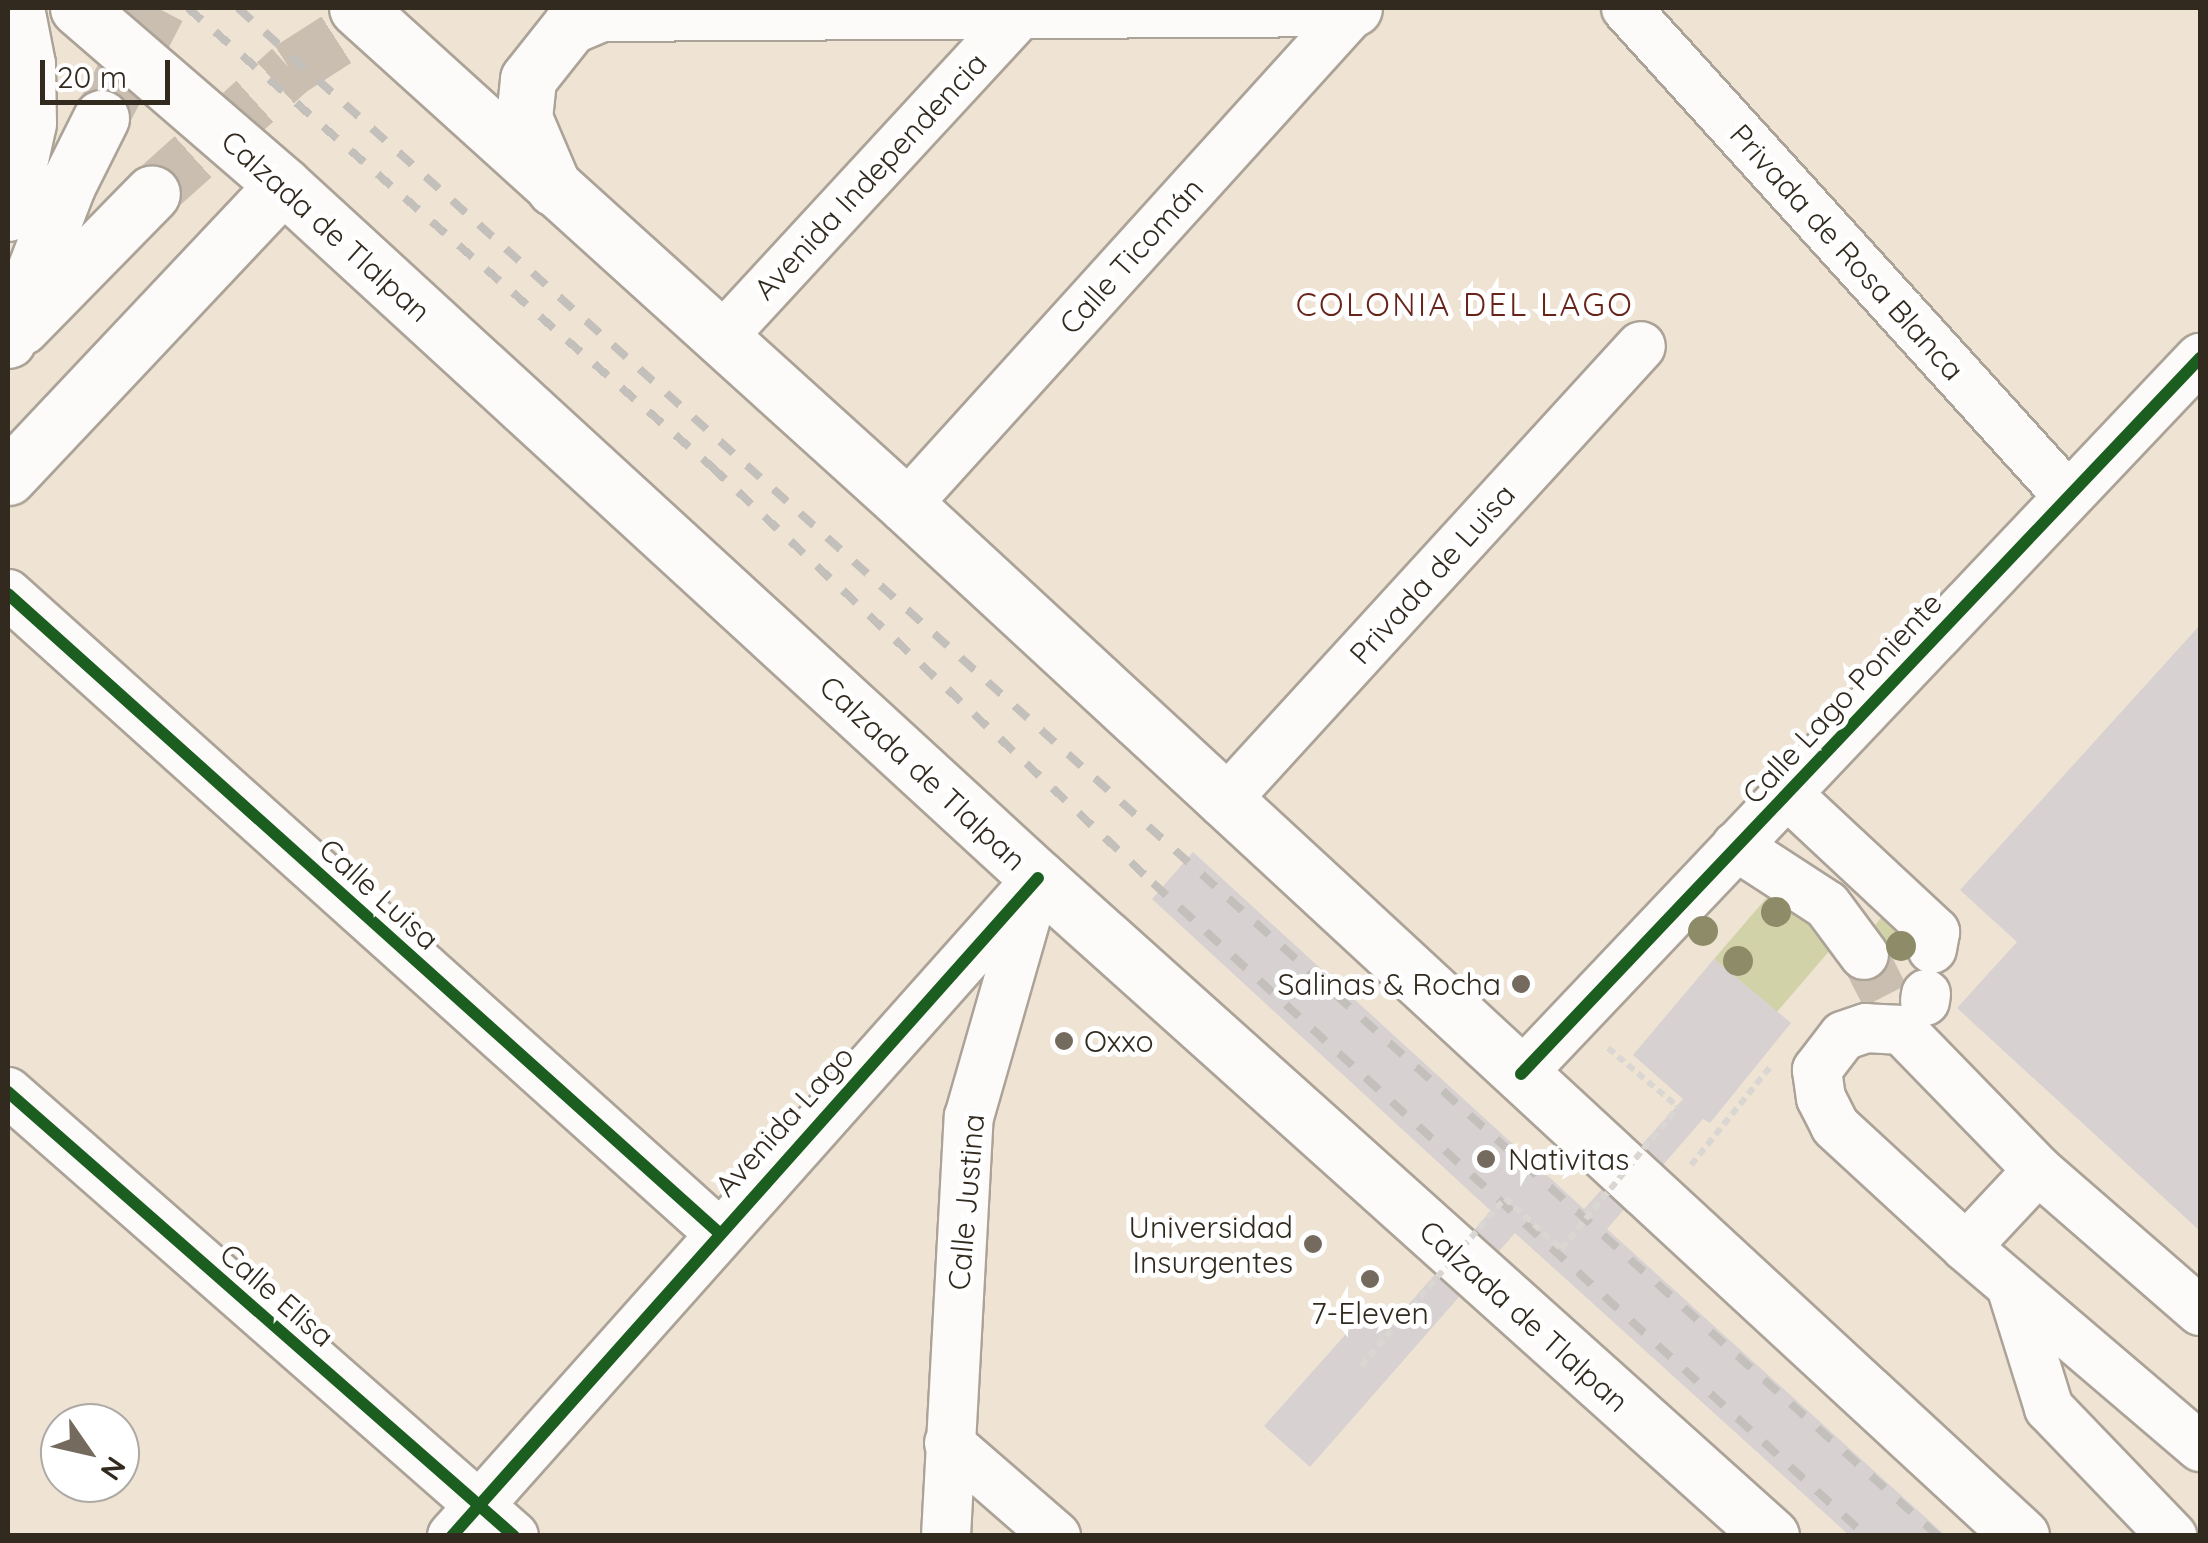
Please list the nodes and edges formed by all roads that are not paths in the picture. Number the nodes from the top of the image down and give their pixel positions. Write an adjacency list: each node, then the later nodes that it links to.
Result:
1 (16, 8): 11 (main road)
2 (78, 8): 8 (main road, Calzada de Tlalpan)
3 (357, 8): 9 (main road)
4 (1355, 8): 6 (main road); 18 (street, Calle Ticomán)
5 (1626, 8): 17 (street, Privada de Rosa Blanca)
6 (1019, 14): 9 (main road); 12 (street, Avenida Independencia)
7 (101, 118): 13 (main road)
8 (283, 184): 16 (main road); 23 (main road, Calzada de Tlalpan)
9 (554, 188): 12 (main road)
10 (152, 193): 13 (main road)
11 (8, 213)
12 (722, 337): 18 (main road)
13 (8, 341)
14 (1640, 346): 21 (street, Privada de Luisa)
15 (2200, 358): 17 (street, Calle Lago Poniente)
16 (8, 477)
17 (2068, 496): 20 (street, Calle Lago Poniente)
18 (906, 505): 21 (main road)
19 (8, 594): 29 (street, Calle Luisa)
20 (1786, 794): 22 (street, Calle Lago Poniente); 25 (street)
21 (1223, 803): 26 (main road)
22 (1736, 846): 24 (street); 26 (street, Calle Lago Poniente)
23 (1038, 878): 29 (street, Avenida Lago); 33 (street, Calle Justina); 36 (main road, Calzada de Tlalpan)
24 (1864, 954)
25 (1914, 994): 28 (street); 30 (street)
26 (1521, 1074): 39 (main road)
27 (8, 1092): 35 (street, Calle Elisa)
28 (2038, 1170): 30 (street); 32 (street)
29 (718, 1232): 35 (street, Avenida Lago)
30 (1966, 1248): 31 (street)
31 (2011, 1286): 34 (street); 40 (street)
32 (2200, 1311)
33 (949, 1443): 37 (street, Calle Justina); 38 (street)
34 (2200, 1446)
35 (482, 1525)
36 (1763, 1533)
37 (946, 1536)
38 (1056, 1536)
39 (2021, 1536)
40 (2172, 1536)

